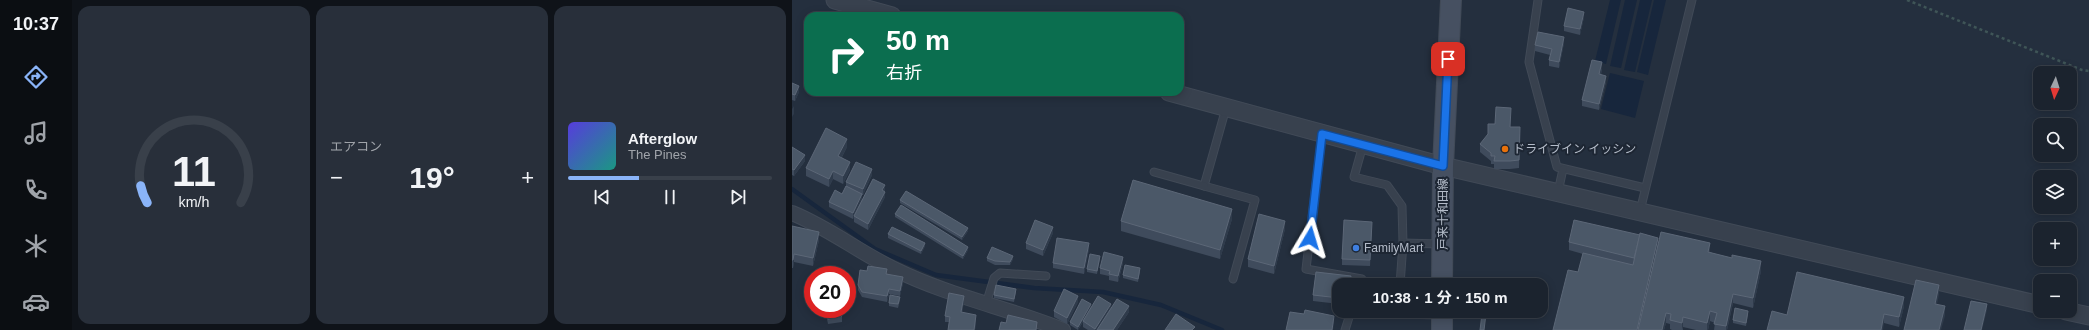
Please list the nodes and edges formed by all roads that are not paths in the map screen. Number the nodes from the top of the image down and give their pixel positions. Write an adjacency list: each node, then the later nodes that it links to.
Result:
1 (835, 0): 5 (street)
2 (1451, 0): 10 (main road, 戸来十和田線)
3 (1538, 0): 11 (lane)
4 (1692, 0): 14 (lane)
5 (878, 12)
6 (1183, 96): 7 (street)
7 (1226, 108): 8 (street); 13 (lane)
8 (1322, 134): 9 (street); 21 (lane)
9 (1363, 145): 10 (street); 18 (lane)
10 (1443, 166): 15 (street); 19 (main road, 戸来十和田線)
11 (1563, 169): 14 (lane); 15 (lane)
12 (1154, 172): 13 (lane)
13 (1204, 186): 24 (lane)
14 (1645, 188): 16 (lane)
15 (1558, 192): 16 (street)
16 (1640, 211): 25 (street)
17 (792, 213): 26 (street)
18 (1403, 243): 19 (lane); 22 (lane)
19 (1442, 244): 23 (main road, 戸来十和田線)
20 (1046, 276): 26 (lane)
21 (1356, 278)
22 (1400, 278)
23 (1442, 278)
24 (1233, 279)
25 (2033, 303)
26 (986, 304): 30 (street)
27 (2077, 313): 28 (street)
28 (2089, 316)
29 (1349, 318): 31 (lane)
30 (1063, 330)
31 (1345, 330)

